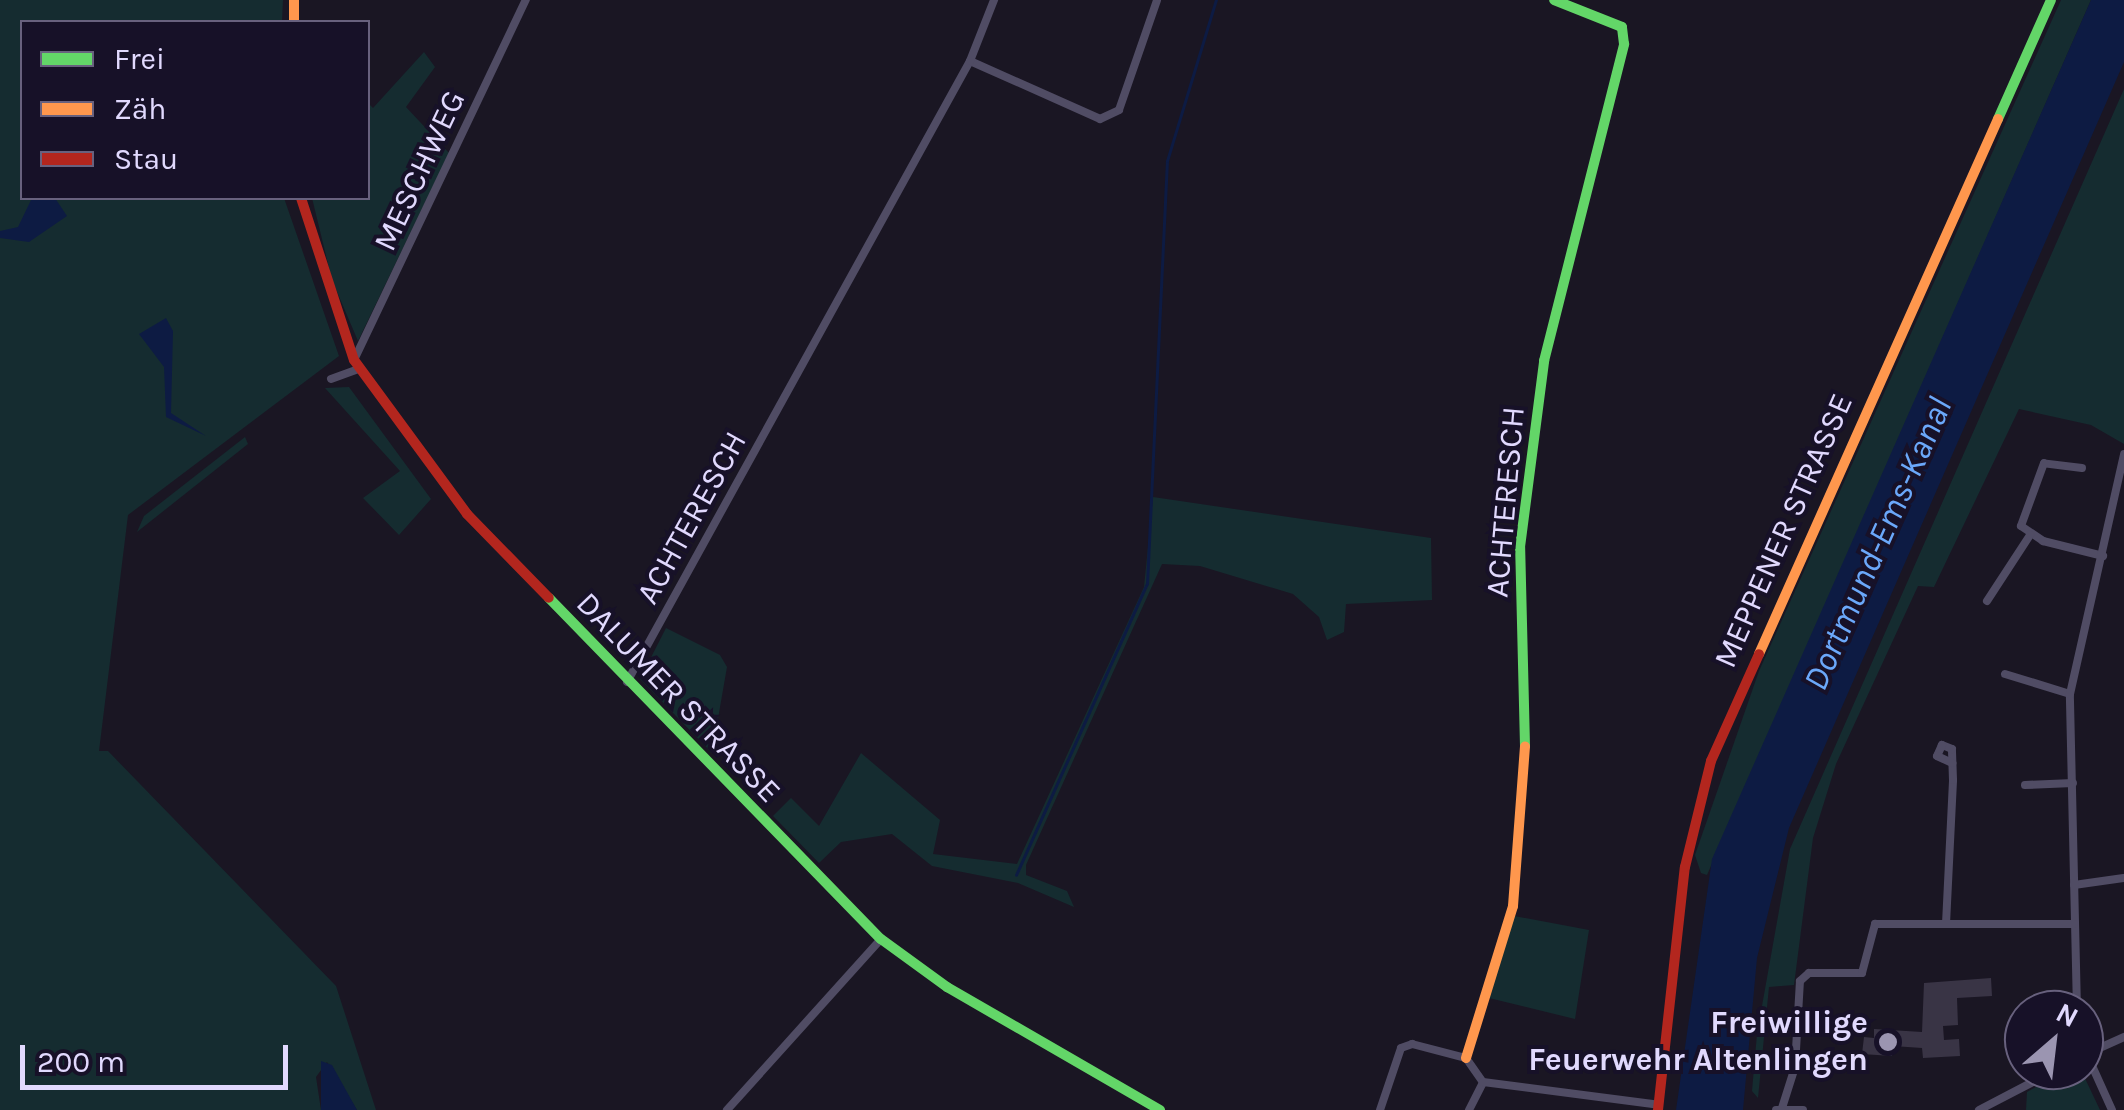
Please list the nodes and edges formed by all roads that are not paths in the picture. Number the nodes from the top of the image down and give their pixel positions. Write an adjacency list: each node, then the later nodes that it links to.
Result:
1 (526, 0): 8 (street, MESCHWEG)
2 (994, 0): 6 (street, ACHTERESCH)
3 (1157, 0): 6 (street)
4 (1554, 0): 27 (main road, ACHTERESCH)
5 (2051, 0): 30 (main road, MEPPENER STRASSE)
6 (970, 60): 16 (street, ACHTERESCH)
7 (302, 200): 8 (main road, DALUMER STRASSE)
8 (357, 364): 9 (street); 16 (main road, DALUMER STRASSE)
9 (331, 379)
10 (2124, 454): 13 (street)
11 (2082, 468): 12 (street)
12 (2030, 535): 13 (street); 14 (street)
13 (2103, 556): 17 (street)
14 (1987, 601)
15 (2004, 674): 17 (street)
16 (627, 682): 25 (main road, DALUMER STRASSE)
17 (2070, 694): 19 (street)
18 (1952, 763): 23 (street)
19 (2073, 783): 20 (street); 22 (street)
20 (2025, 785)
21 (2124, 878): 22 (street)
22 (2074, 885): 24 (street)
23 (1946, 924): 24 (street); 31 (street)
24 (2074, 924): 26 (street)
25 (881, 940): 32 (street); 33 (main road, DALUMER STRASSE)
26 (2076, 990)
27 (1466, 1058): 28 (street); 34 (street)
28 (1482, 1082): 30 (street); 35 (street)
29 (2018, 1090): 37 (street)
30 (1659, 1108)
31 (1779, 1109): 36 (street)
32 (727, 1110)
33 (1160, 1110)
34 (1380, 1110)
35 (1469, 1110)
36 (1804, 1110)
37 (1979, 1110)

